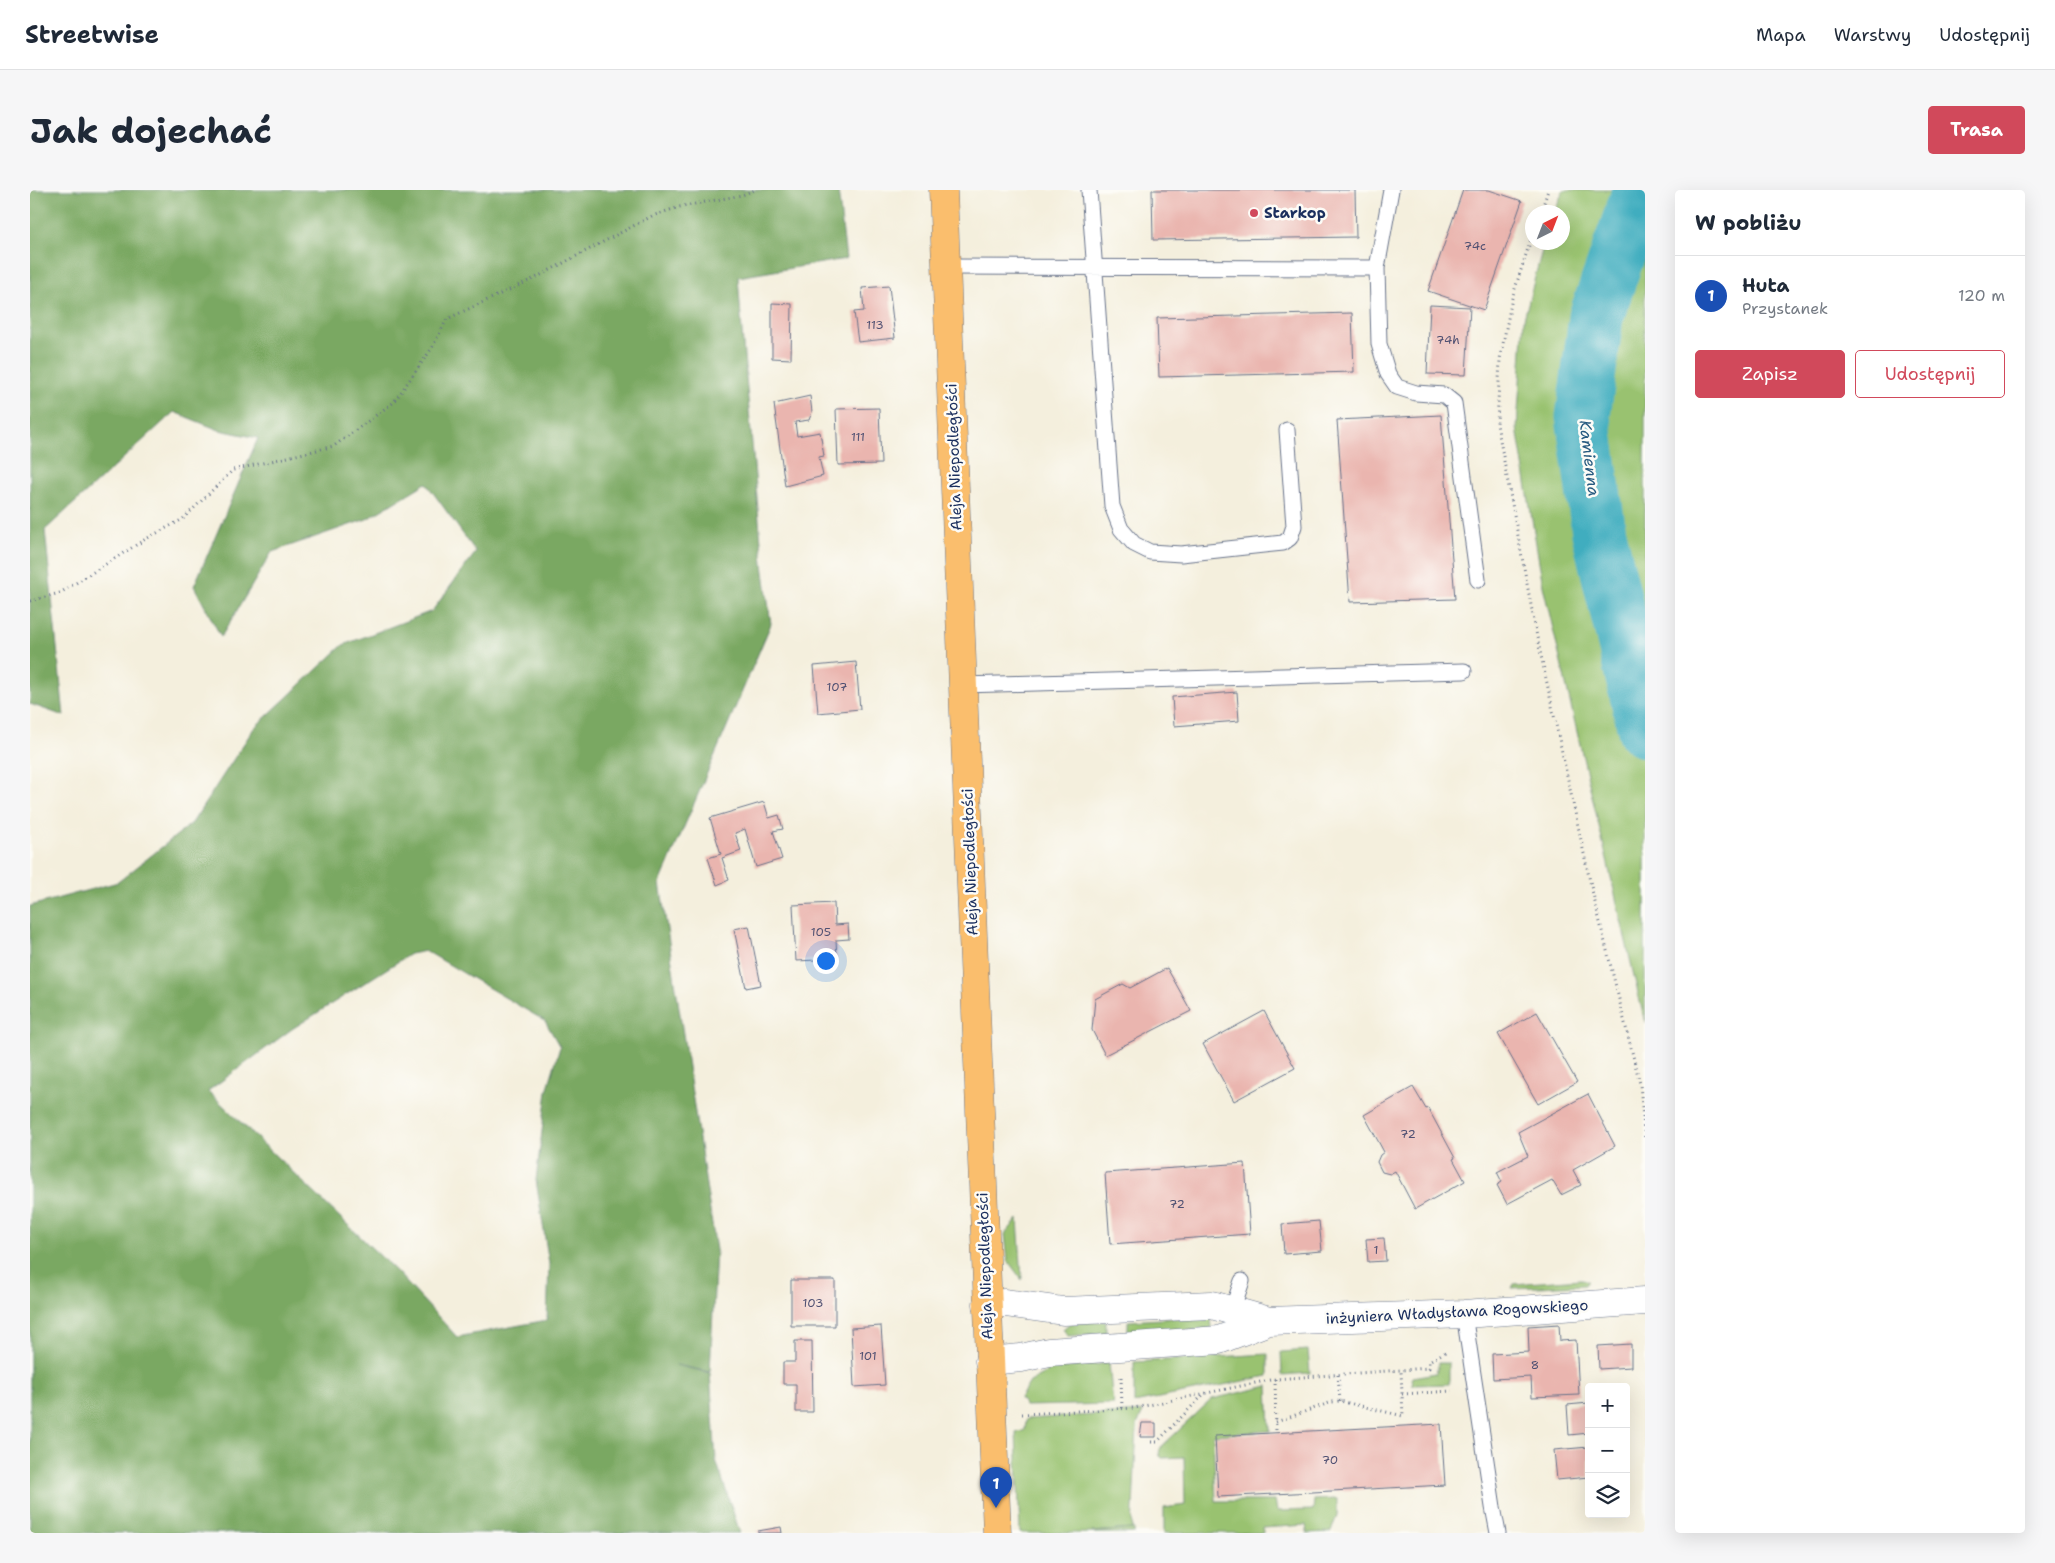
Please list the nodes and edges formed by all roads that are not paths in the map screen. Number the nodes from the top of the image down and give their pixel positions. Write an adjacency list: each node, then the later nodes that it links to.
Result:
1 (943, 190): 4 (main road, Aleja Niepodległości)
2 (1088, 190): 5 (lane)
3 (1392, 190): 6 (lane)
4 (947, 267): 5 (lane); 10 (main road, Aleja Niepodległości)
5 (1094, 268): 6 (lane); 7 (lane)
6 (1378, 268): 8 (lane)
7 (1287, 430)
8 (1478, 580)
9 (1464, 671): 10 (lane)
10 (963, 685): 13 (main road, Aleja Niepodległości)
11 (1242, 1281): 14 (lane)
12 (1645, 1300): 16 (street, inżyniera Władysława Rogowskiego)
13 (987, 1304): 14 (street, inżyniera Władysława Rogowskiego); 18 (main road, Aleja Niepodległości)
14 (1232, 1310): 15 (street, inżyniera Władysława Rogowskiego); 17 (lane)
15 (1269, 1321): 16 (street, inżyniera Władysława Rogowskiego); 17 (street, inżyniera Władysława Rogowskiego)
16 (1466, 1327): 20 (lane)
17 (1222, 1338): 18 (street, inżyniera Władysława Rogowskiego)
18 (989, 1361): 19 (main road, Aleja Niepodległości)
19 (997, 1533)
20 (1498, 1533)

